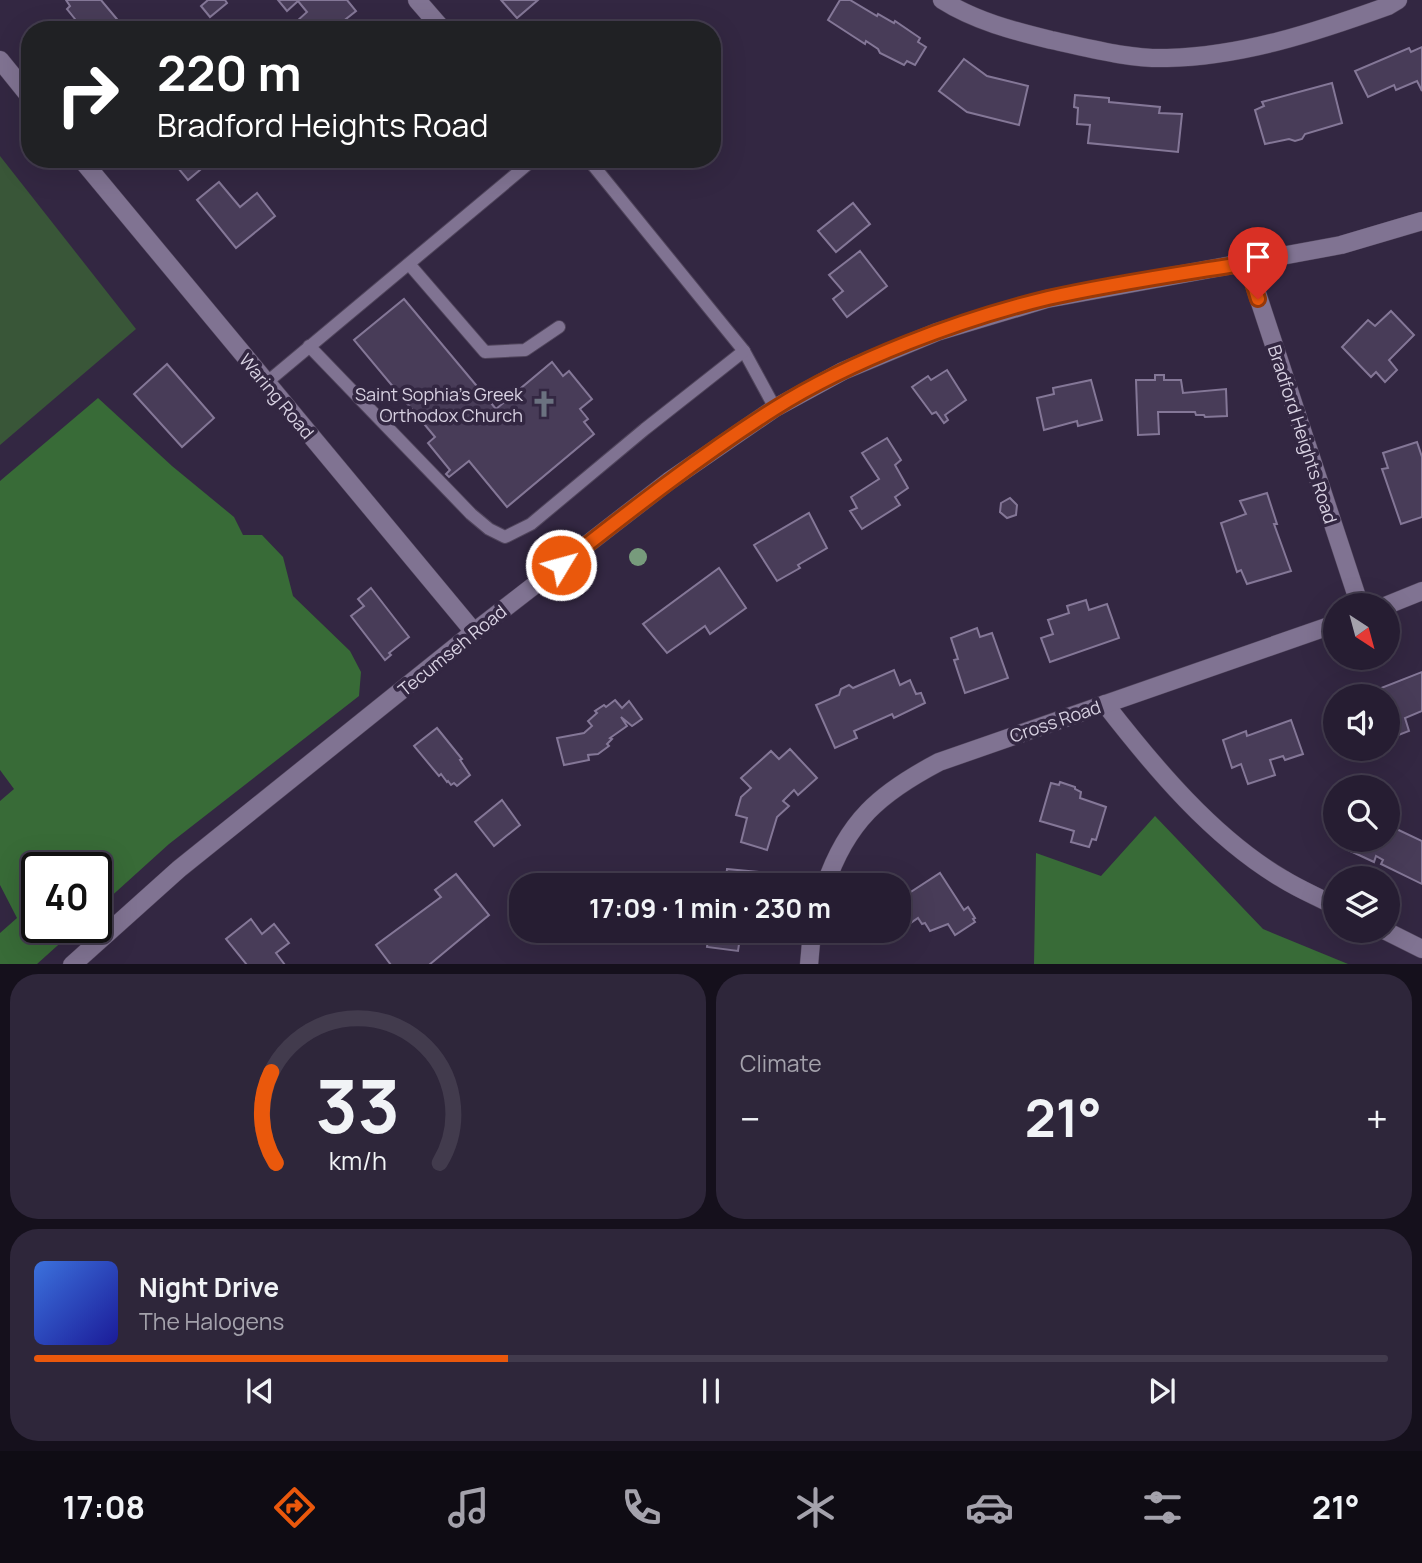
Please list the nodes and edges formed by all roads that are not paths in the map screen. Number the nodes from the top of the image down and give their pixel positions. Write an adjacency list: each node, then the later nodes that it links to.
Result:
1 (417, 0): 4 (street)
2 (942, 0): 3 (street)
3 (1398, 0)
4 (435, 21)
5 (0, 60): 6 (street)
6 (21, 85)
7 (88, 168): 16 (street, Waring Road)
8 (523, 168): 12 (lane)
9 (595, 168): 15 (lane)
10 (1422, 221): 11 (street, Tecumseh Road)
11 (1247, 263): 17 (street, Tecumseh Road); 19 (street, Bradford Heights Road)
12 (409, 264): 13 (lane); 14 (lane)
13 (559, 327)
14 (309, 346): 15 (lane); 16 (lane)
15 (744, 351): 17 (lane)
16 (266, 383): 22 (street, Waring Road)
17 (775, 408): 22 (street, Tecumseh Road)
18 (1422, 591): 20 (street)
19 (1356, 593)
20 (1400, 600)
21 (1323, 628): 23 (street, Cross Road)
22 (474, 632): 29 (street, Tecumseh Road)
23 (1105, 704): 24 (street, Cross Road); 25 (street)
24 (829, 873)
25 (1323, 899)
26 (1400, 938): 28 (street)
27 (811, 943): 30 (street)
28 (1422, 949)
29 (72, 964)
30 (809, 964)

